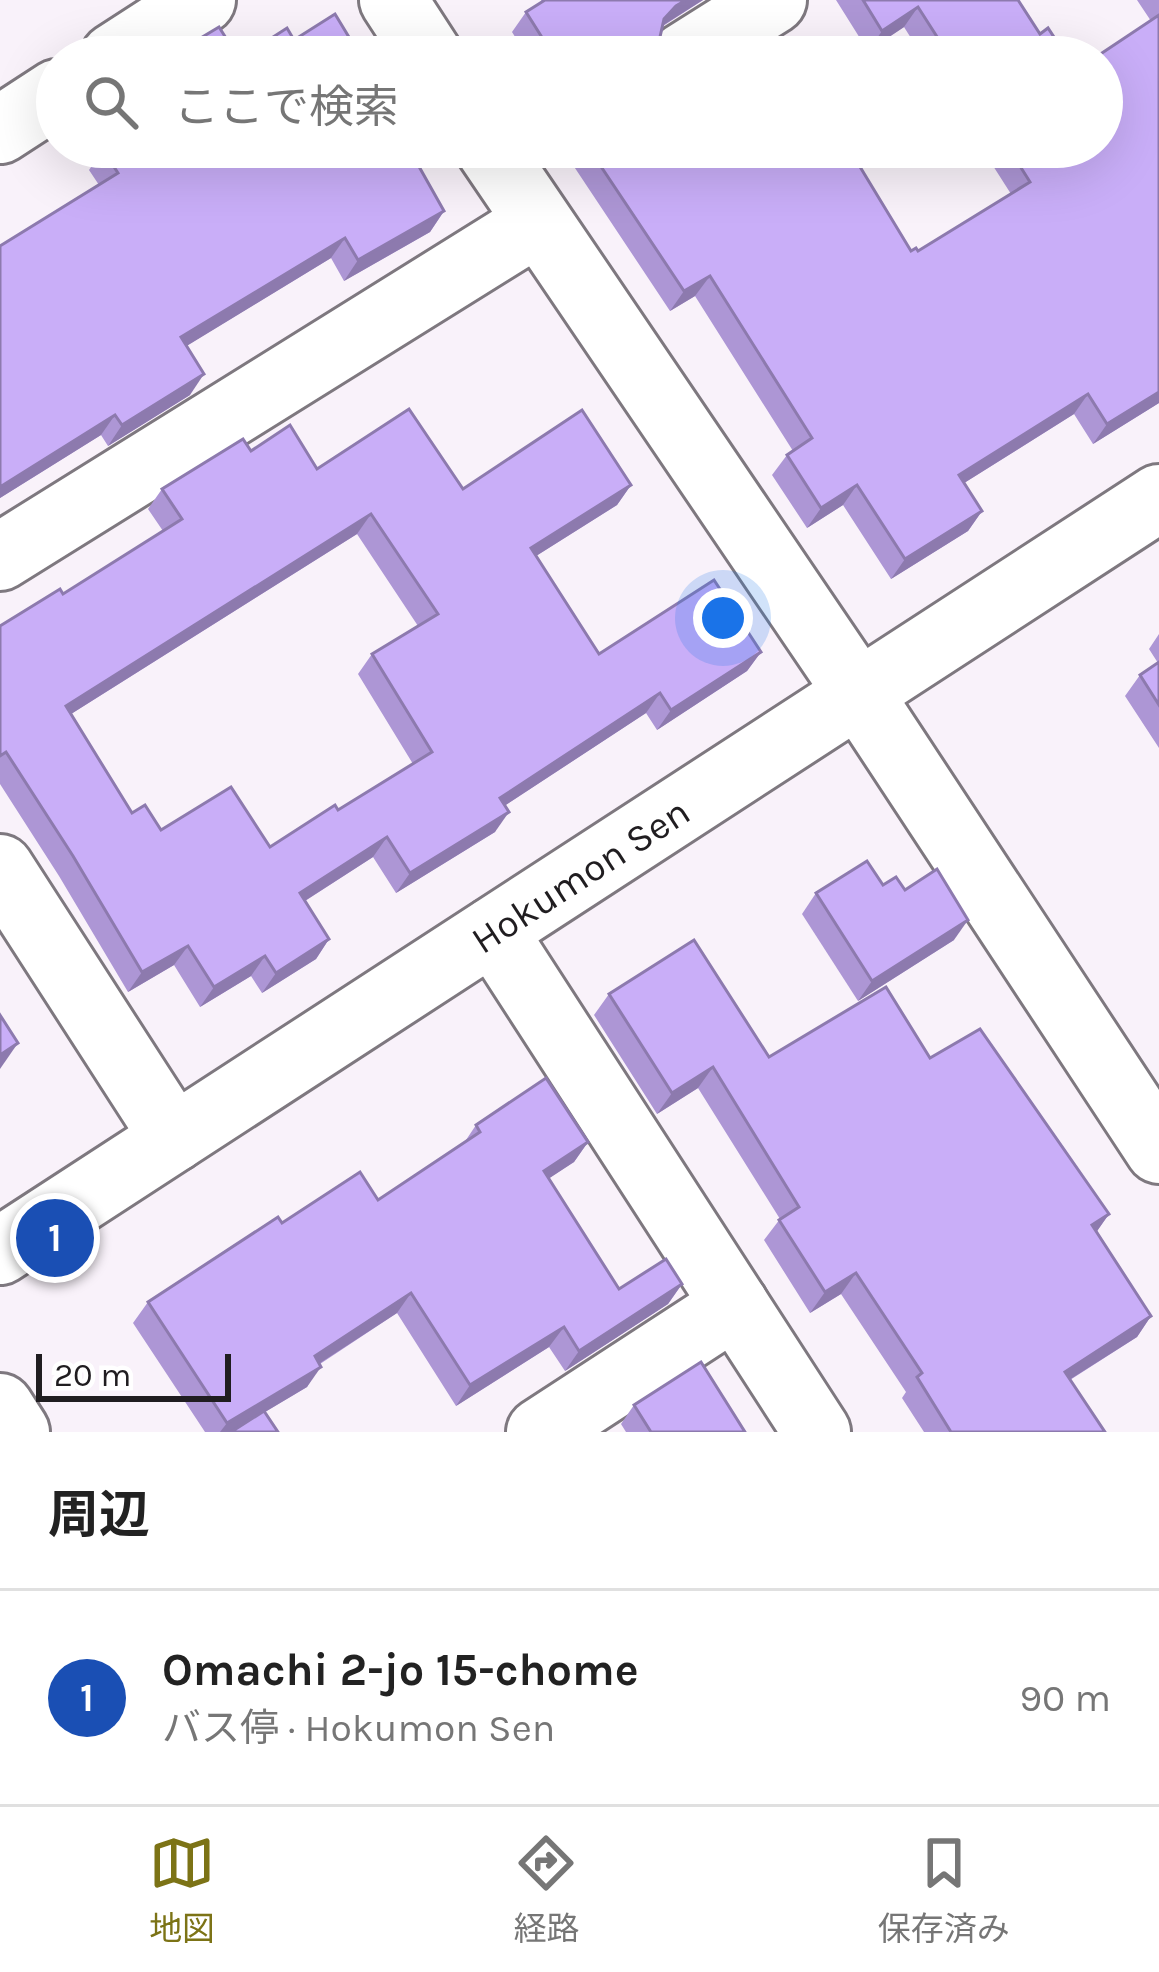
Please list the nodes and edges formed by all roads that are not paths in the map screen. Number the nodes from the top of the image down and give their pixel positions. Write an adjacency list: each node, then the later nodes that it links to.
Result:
1 (202, 0): 4 (street)
2 (393, 0): 5 (street)
3 (773, 0): 6 (street)
4 (146, 36)
5 (416, 36)
6 (716, 36)
7 (36, 107): 8 (street)
8 (0, 130)
9 (517, 172): 11 (street); 12 (street)
10 (1159, 498): 12 (street, Hokumon Sen)
11 (0, 557)
12 (859, 694): 14 (street, Hokumon Sen); 16 (street)
13 (0, 868): 15 (street)
14 (493, 932): 15 (street, Hokumon Sen); 18 (street)
15 (174, 1138): 17 (street, Hokumon Sen)
16 (1159, 1150)
17 (0, 1251)
18 (735, 1305): 21 (street); 22 (street)
19 (0, 1407): 20 (street)
20 (16, 1432)
21 (540, 1432)
22 (818, 1432)

